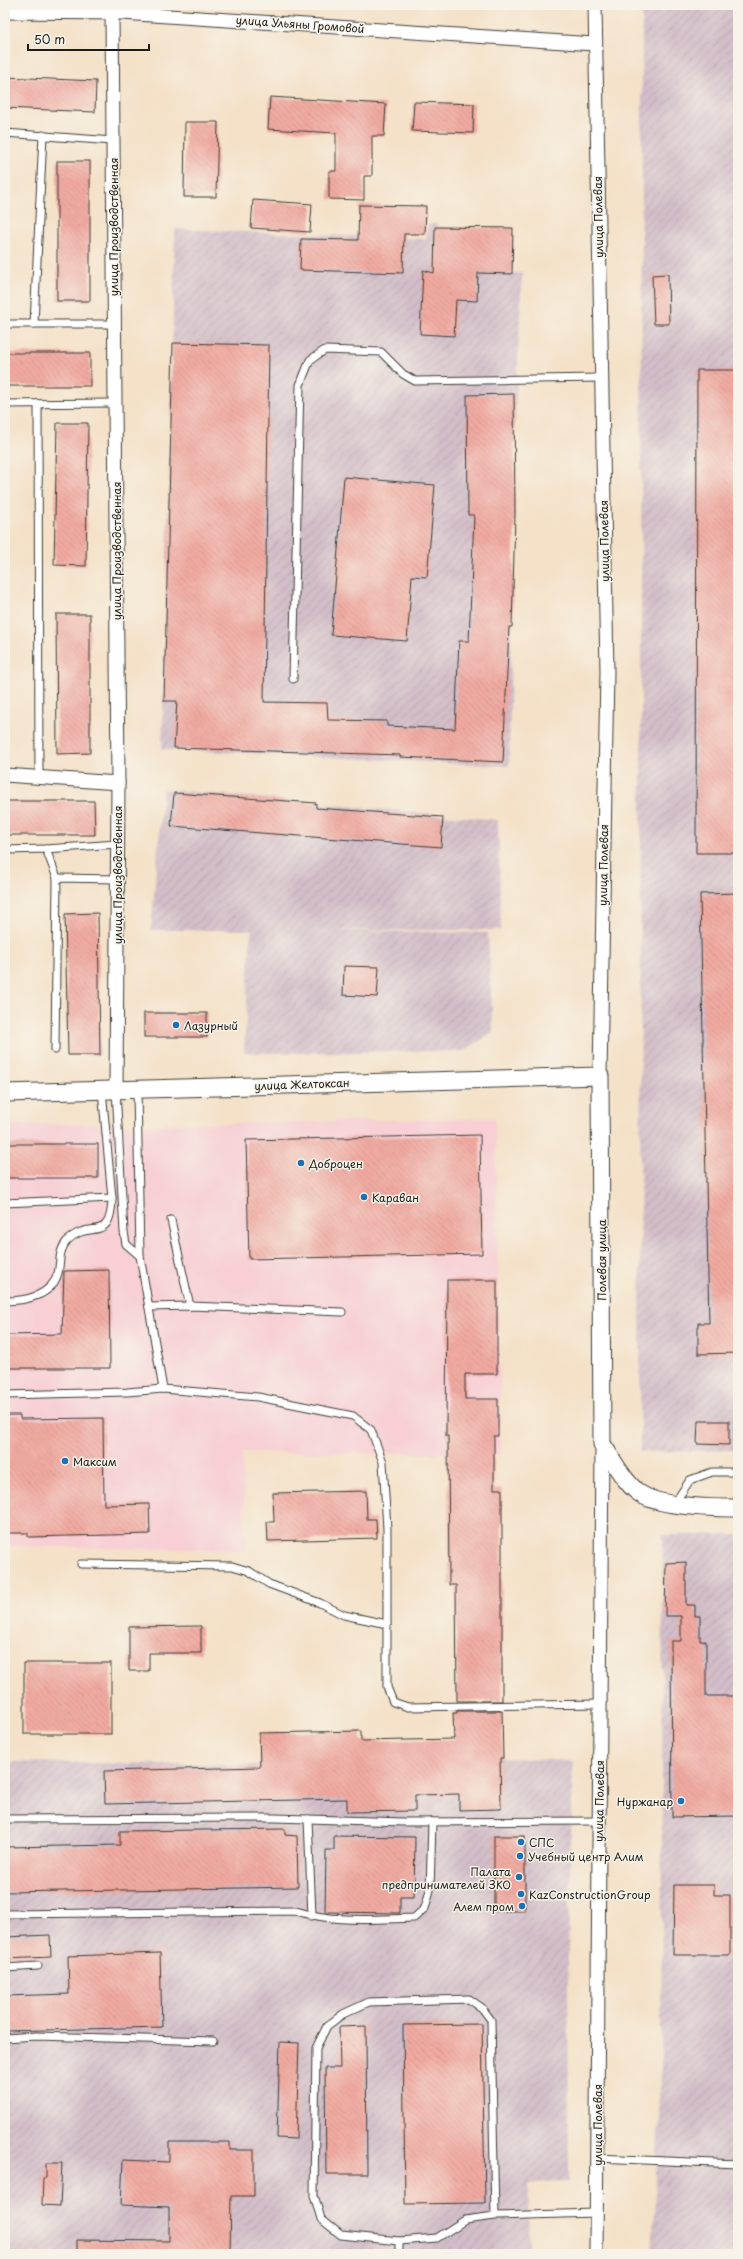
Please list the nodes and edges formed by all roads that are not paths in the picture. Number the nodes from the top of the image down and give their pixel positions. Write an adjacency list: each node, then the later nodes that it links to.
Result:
1 (595, 5): 5 (street, улица Полевая)
2 (133, 9): 4 (street, улица Ульяны Громовой); 5 (street, улица Ульяны Громовой)
3 (5, 12): 4 (street, улица Ульяны Громовой)
4 (112, 12): 8 (street, улица Производственная)
5 (594, 44): 12 (street, улица Полевая)
6 (5, 133): 7 (lane)
7 (43, 136): 8 (lane); 10 (lane)
8 (113, 141): 11 (street, улица Производственная)
9 (5, 324): 10 (lane)
10 (34, 324): 11 (lane)
11 (114, 324): 13 (street, улица Производственная)
12 (601, 378): 16 (lane); 26 (street, улица Полевая)
13 (115, 403): 15 (lane); 19 (street, улица Производственная)
14 (5, 404): 15 (lane)
15 (38, 404): 18 (lane)
16 (293, 679)
17 (5, 775): 18 (street)
18 (39, 777): 19 (street)
19 (118, 783): 20 (street, улица Производственная)
20 (117, 844): 21 (lane); 24 (street, улица Производственная)
21 (46, 849): 22 (lane); 23 (lane)
22 (5, 850)
23 (57, 878): 24 (lane); 25 (lane)
24 (117, 879): 28 (street, улица Производственная)
25 (55, 1050)
26 (600, 1076): 27 (street, улица Желтоксан); 40 (street, Полевая улица)
27 (137, 1089): 28 (street, улица Желтоксан); 33 (lane)
28 (109, 1090): 29 (street, улица Желтоксан); 30 (lane); 33 (lane)
29 (5, 1093)
30 (112, 1198): 31 (lane); 34 (lane)
31 (5, 1203)
32 (171, 1220): 35 (lane)
33 (140, 1256): 36 (lane)
34 (5, 1301)
35 (190, 1306): 36 (lane); 37 (lane)
36 (149, 1307): 38 (lane)
37 (342, 1312)
38 (163, 1389): 39 (lane); 45 (lane)
39 (5, 1394)
40 (602, 1444): 42 (street); 46 (street, улица Полевая)
41 (738, 1472): 42 (lane)
42 (674, 1504): 43 (street)
43 (738, 1508)
44 (81, 1564): 45 (lane)
45 (387, 1624): 46 (lane)
46 (600, 1704): 49 (street, улица Полевая)
47 (5, 1819): 48 (lane)
48 (308, 1819): 50 (lane); 52 (lane)
49 (599, 1821): 50 (lane); 57 (street, улица Полевая)
50 (432, 1822): 52 (lane)
51 (5, 1914): 52 (lane)
52 (312, 1916)
53 (38, 1966): 54 (lane)
54 (5, 1968)
55 (5, 2038): 56 (lane)
56 (212, 2041)
57 (596, 2158): 58 (lane); 59 (street, улица Полевая)
58 (738, 2164)
59 (596, 2213): 60 (lane); 63 (street, улица Полевая)
60 (495, 2216): 61 (lane); 61 (lane)
61 (399, 2241): 62 (lane)
62 (399, 2254)
63 (596, 2254)

